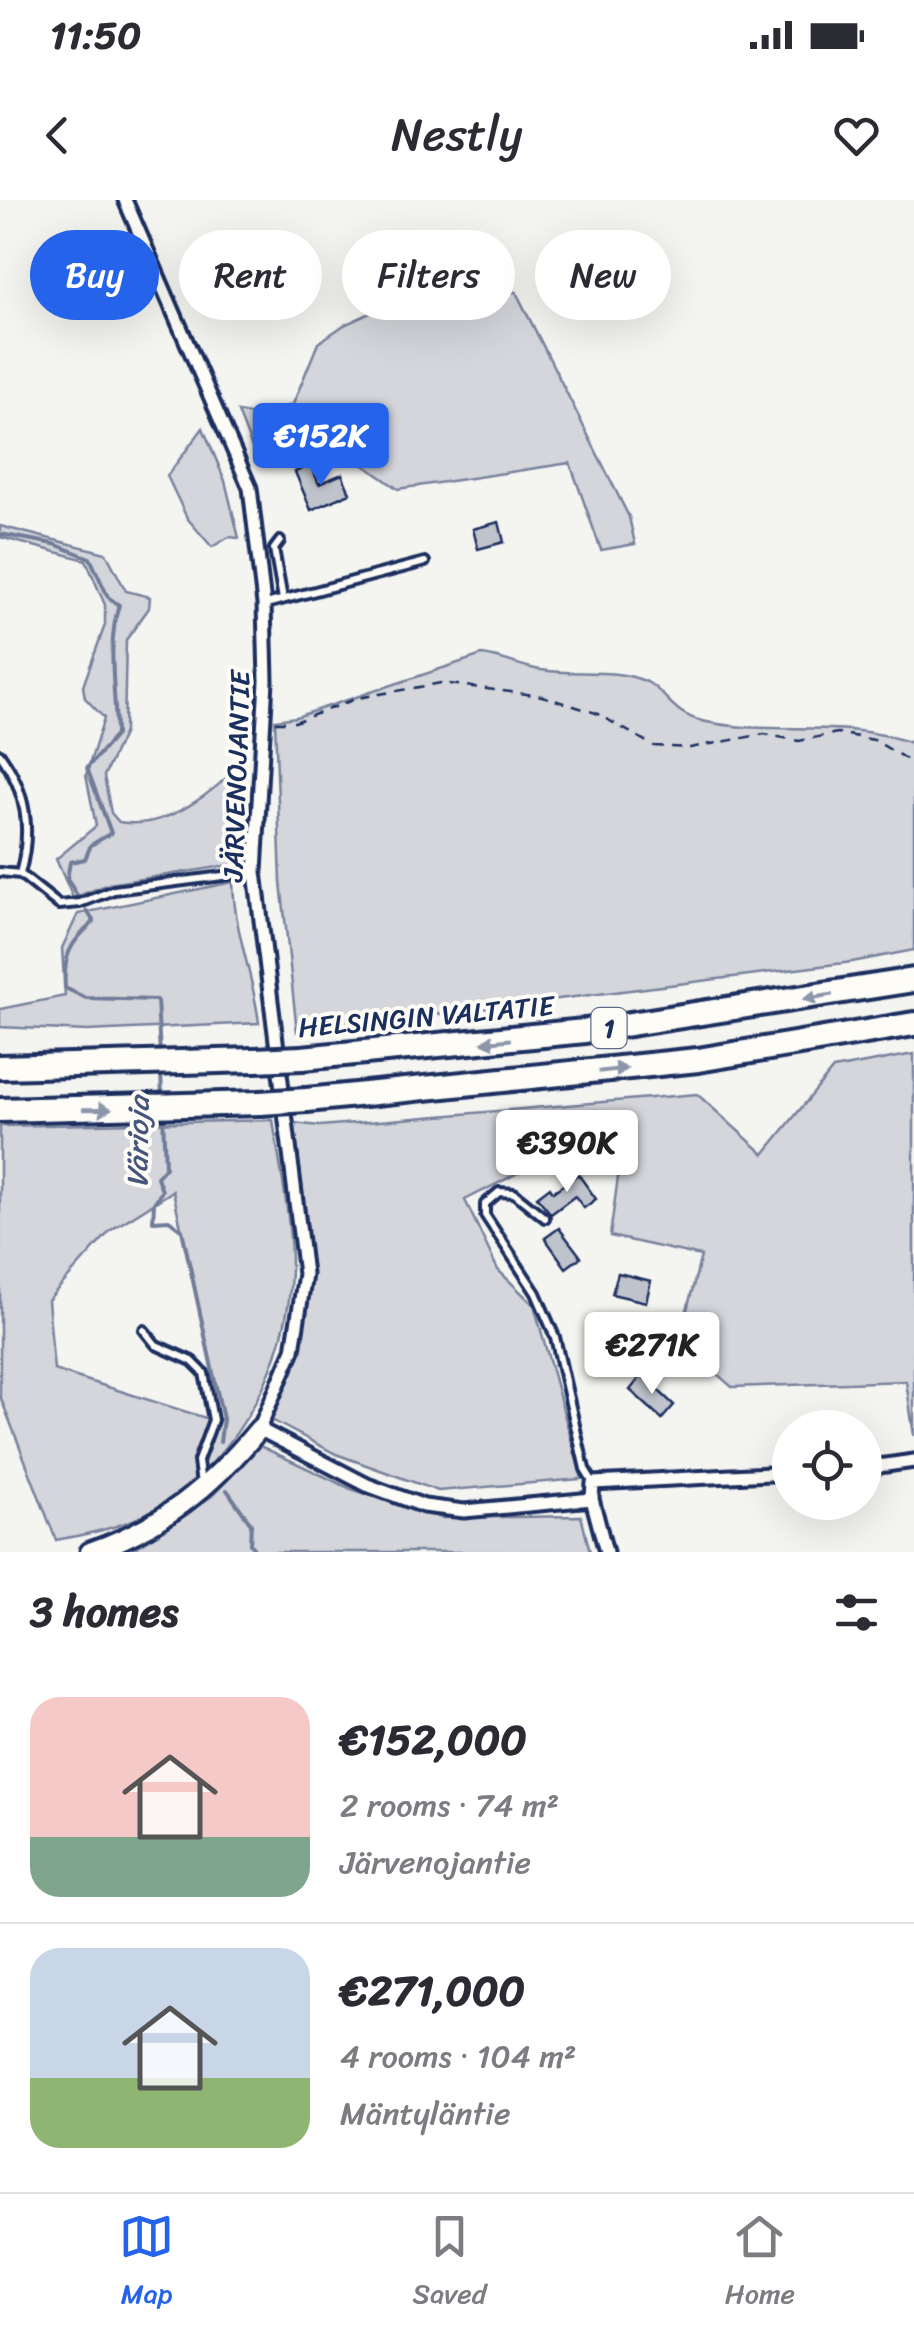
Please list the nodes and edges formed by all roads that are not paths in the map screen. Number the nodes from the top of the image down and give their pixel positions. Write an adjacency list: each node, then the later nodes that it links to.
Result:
1 (125, 200): 5 (street, JÄRVENOJANTIE)
2 (280, 540): 4 (lane)
3 (424, 562): 4 (lane)
4 (283, 599): 5 (lane)
5 (264, 604): 8 (street, JÄRVENOJANTIE)
6 (0, 754): 9 (lane)
7 (0, 872): 9 (lane)
8 (255, 872): 9 (lane); 16 (street, JÄRVENOJANTIE)
9 (20, 874)
10 (914, 980): 12 (highway, HELSINGIN VALTATIE / 1, one-way to 12, bridge)
11 (914, 1024): 13 (highway, 1, one-way to 11, bridge)
12 (0, 1066)
13 (0, 1110)
14 (545, 1218): 20 (lane)
15 (144, 1330): 21 (lane)
16 (259, 1429): 21 (street); 22 (street)
17 (914, 1461): 18 (street)
18 (882, 1466)
19 (772, 1474): 20 (street)
20 (594, 1483): 22 (street)
21 (202, 1491): 23 (street)
22 (592, 1499): 24 (street)
23 (90, 1552)
24 (606, 1552)

